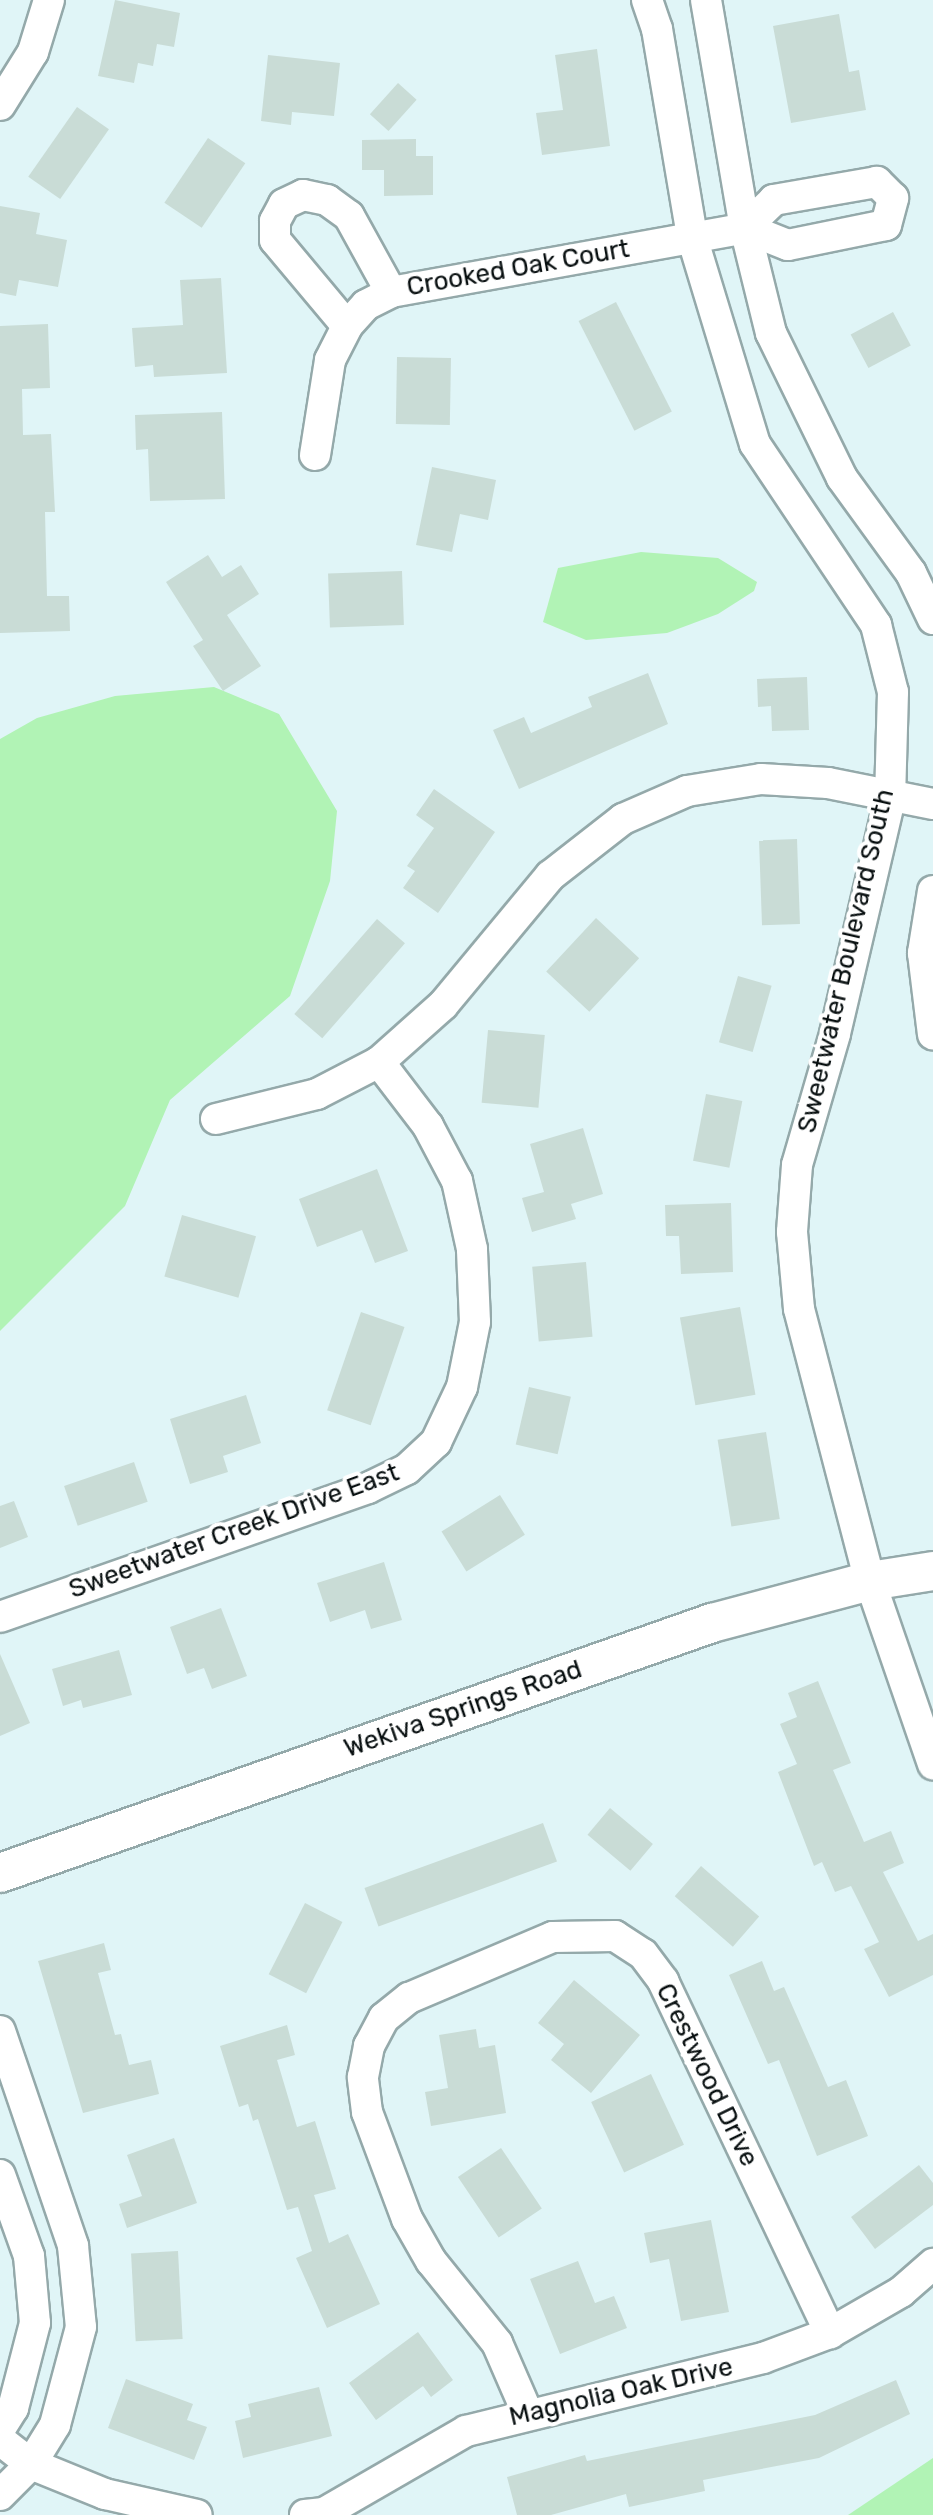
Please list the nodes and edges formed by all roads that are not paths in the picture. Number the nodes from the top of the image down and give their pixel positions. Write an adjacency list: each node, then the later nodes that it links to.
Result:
1 (49, 0): 4 (street)
2 (647, 0): 6 (street, Sweetwater Boulevard South)
3 (706, 0): 5 (street)
4 (0, 105)
5 (745, 228): 6 (street, Crooked Oak Court); 10 (street)
6 (692, 237): 7 (street, Crooked Oak Court); 11 (street, Sweetwater Boulevard South)
7 (391, 292): 8 (street, Crooked Oak Court); 8 (street)
8 (347, 326): 9 (street, Crooked Oak Court)
9 (315, 455)
10 (933, 619)
11 (890, 799): 12 (street); 15 (street); 18 (street, Sweetwater Boulevard South)
12 (933, 804)
13 (933, 891): 14 (street)
14 (933, 1034)
15 (379, 1062): 16 (street); 19 (street, Sweetwater Creek Drive East)
16 (216, 1119)
17 (933, 1571): 18 (main road, Wekiva Springs Road)
18 (870, 1581): 20 (street, Sweetwater Boulevard South); 21 (main road, Wekiva Springs Road)
19 (0, 1617)
20 (933, 1764)
21 (0, 1873)
22 (0, 2031): 23 (street)
23 (14, 2123): 30 (street)
24 (0, 2175): 28 (street)
25 (933, 2264): 26 (street, Magnolia Oak Drive)
26 (830, 2333): 27 (street, Magnolia Oak Drive); 27 (street, Crestwood Drive)
27 (527, 2412): 32 (street, Magnolia Oak Drive)
28 (0, 2429)
29 (0, 2440): 30 (street)
30 (31, 2464): 31 (street); 33 (street)
31 (0, 2495)
32 (318, 2514)
33 (197, 2515)

